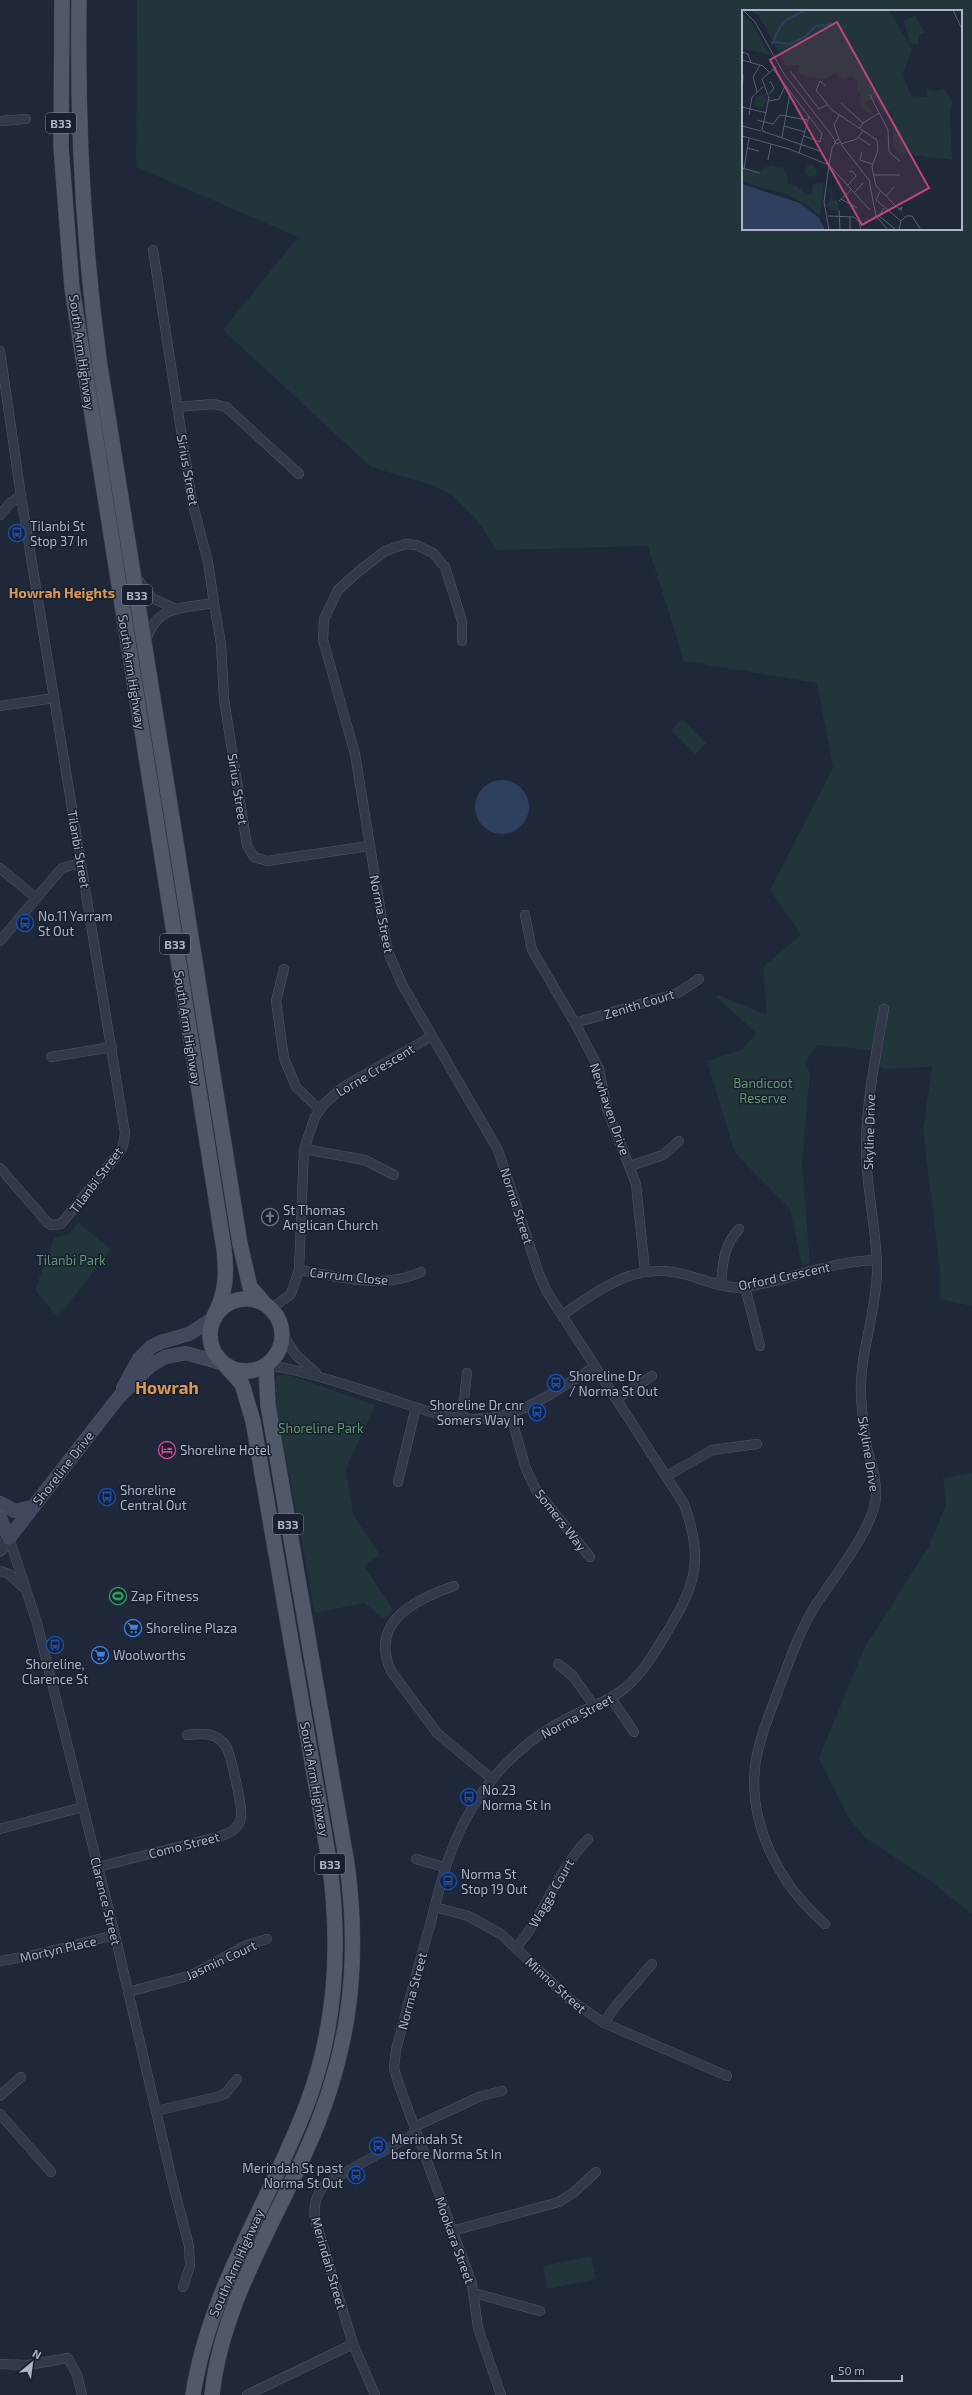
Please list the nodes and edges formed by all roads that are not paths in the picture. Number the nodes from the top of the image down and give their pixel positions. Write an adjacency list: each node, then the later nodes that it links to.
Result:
1 (62, 0): 47 (main road, South Arm Highway / B33)
2 (79, 0): 12 (main road, South Arm Highway / B33)
3 (26, 119): 4 (street)
4 (0, 121)
5 (153, 250): 8 (street, Sirius Street)
6 (0, 351): 7 (street, Tilanbi Street)
7 (1, 380): 10 (street, Tilanbi Street)
8 (177, 407): 9 (street); 13 (street, Sirius Street)
9 (299, 474)
10 (21, 496): 11 (street); 17 (street, Tilanbi Street)
11 (0, 515)
12 (133, 573): 14 (street); 16 (main road, South Arm Highway / B33)
13 (214, 603): 14 (street); 19 (street, Sirius Street)
14 (176, 609): 16 (street)
15 (462, 641): 19 (street, Norma Street)
16 (145, 643): 45 (main road, South Arm Highway / B33)
17 (54, 698): 18 (street); 20 (street, Tilanbi Street)
18 (0, 706)
19 (369, 846): 29 (street, Norma Street)
20 (81, 863): 22 (street); 30 (street, Tilanbi Street)
21 (0, 868): 22 (street)
22 (36, 898): 24 (street)
23 (525, 915): 28 (street, Newhaven Drive)
24 (0, 941)
25 (284, 969): 32 (street)
26 (699, 979): 28 (street, Zenith Court)
27 (884, 1009): 39 (street, Skyline Drive)
28 (575, 1023): 35 (street, Newhaven Drive)
29 (432, 1036): 32 (street, Lorne Crescent); 46 (street, Norma Street)
30 (112, 1047): 31 (street); 36 (street, Tilanbi Street)
31 (51, 1057)
32 (320, 1110): 34 (street, Lorne Crescent)
33 (679, 1141): 35 (street)
34 (304, 1149): 37 (street); 40 (street, Lorne Crescent)
35 (630, 1166): 41 (street, Newhaven Drive)
36 (0, 1168)
37 (394, 1175)
38 (739, 1229): 43 (street)
39 (877, 1260): 44 (street, Orford Crescent); 86 (street, Skyline Drive)
40 (299, 1270): 42 (street, Carrum Close); 45 (street, Lorne Crescent)
41 (645, 1270): 43 (street, Orford Crescent); 46 (street, Orford Crescent)
42 (421, 1272)
43 (721, 1285): 44 (street, Orford Crescent)
44 (745, 1287): 49 (street)
45 (267, 1305): 47 (main road); 48 (main road, B33)
46 (562, 1315): 52 (street, Norma Street)
47 (213, 1317): 50 (main road, B33); 56 (main road, Shoreline Drive)
48 (283, 1335): 51 (main road); 55 (street)
49 (760, 1346)
50 (225, 1364): 51 (main road); 56 (main road, Shoreline Drive); 111 (main road, South Arm Highway / B33)
51 (267, 1365): 55 (street); 112 (main road, South Arm Highway / B33)
52 (594, 1367): 57 (street, Norma Street); 59 (street)
53 (466, 1373): 60 (street)
54 (652, 1376): 57 (street)
55 (323, 1378): 58 (street)
56 (118, 1398): 65 (main road, Shoreline Drive)
57 (616, 1399): 62 (street, Norma Street)
58 (416, 1407): 60 (street); 63 (street)
59 (510, 1413): 60 (street); 69 (street, Somers Way)
60 (462, 1418)
61 (757, 1444): 62 (street)
62 (667, 1476): 74 (street, Norma Street)
63 (398, 1482)
64 (0, 1503): 65 (main road)
65 (32, 1507): 67 (main road, Shoreline Drive)
66 (0, 1518): 67 (main road, Clarence Street)
67 (9, 1538): 68 (street); 72 (street, Clarence Street)
68 (0, 1550)
69 (590, 1557)
70 (0, 1571): 72 (street)
71 (454, 1586): 78 (street)
72 (26, 1589): 79 (street, Clarence Street)
73 (558, 1664): 75 (street)
74 (611, 1698): 75 (street, Norma Street); 76 (street)
75 (594, 1706): 78 (street, Norma Street)
76 (634, 1732)
77 (187, 1735): 83 (street, Como Street)
78 (492, 1779): 84 (street, Norma Street)
79 (83, 1807): 80 (street); 83 (street, Clarence Street)
80 (0, 1829)
81 (588, 1839): 89 (street, Wagga Court)
82 (416, 1859): 84 (street)
83 (98, 1867): 87 (street, Clarence Street)
84 (444, 1867): 85 (street, Norma Street)
85 (435, 1907): 89 (street, Minno Street); 101 (street, Norma Street)
86 (825, 1924)
87 (115, 1936): 90 (street, Mortyn Place); 92 (street, Clarence Street)
88 (267, 1939): 92 (street, Jasmin Court)
89 (516, 1948): 93 (street, Minno Street)
90 (0, 1961)
91 (652, 1964): 93 (street)
92 (128, 1992): 99 (street, Clarence Street)
93 (604, 2023): 94 (street, Minno Street)
94 (727, 2076)
95 (22, 2077): 98 (street)
96 (237, 2079): 99 (street)
97 (502, 2091): 101 (street, Merindah Street)
98 (0, 2096)
99 (156, 2111): 105 (street, Clarence Street)
100 (0, 2114): 102 (street)
101 (415, 2130): 104 (street, Mookara Street); 108 (street, Merindah Street)
102 (51, 2172)
103 (596, 2172): 104 (street)
104 (452, 2231): 106 (street, Mookara Street)
105 (183, 2287)
106 (474, 2294): 107 (street); 115 (street, Mookara Street)
107 (540, 2311)
108 (353, 2344): 113 (street); 114 (street, Merindah Street)
109 (0, 2364): 110 (street)
110 (82, 2395)
111 (193, 2395)
112 (212, 2395)
113 (247, 2395)
114 (375, 2395)
115 (501, 2395)

